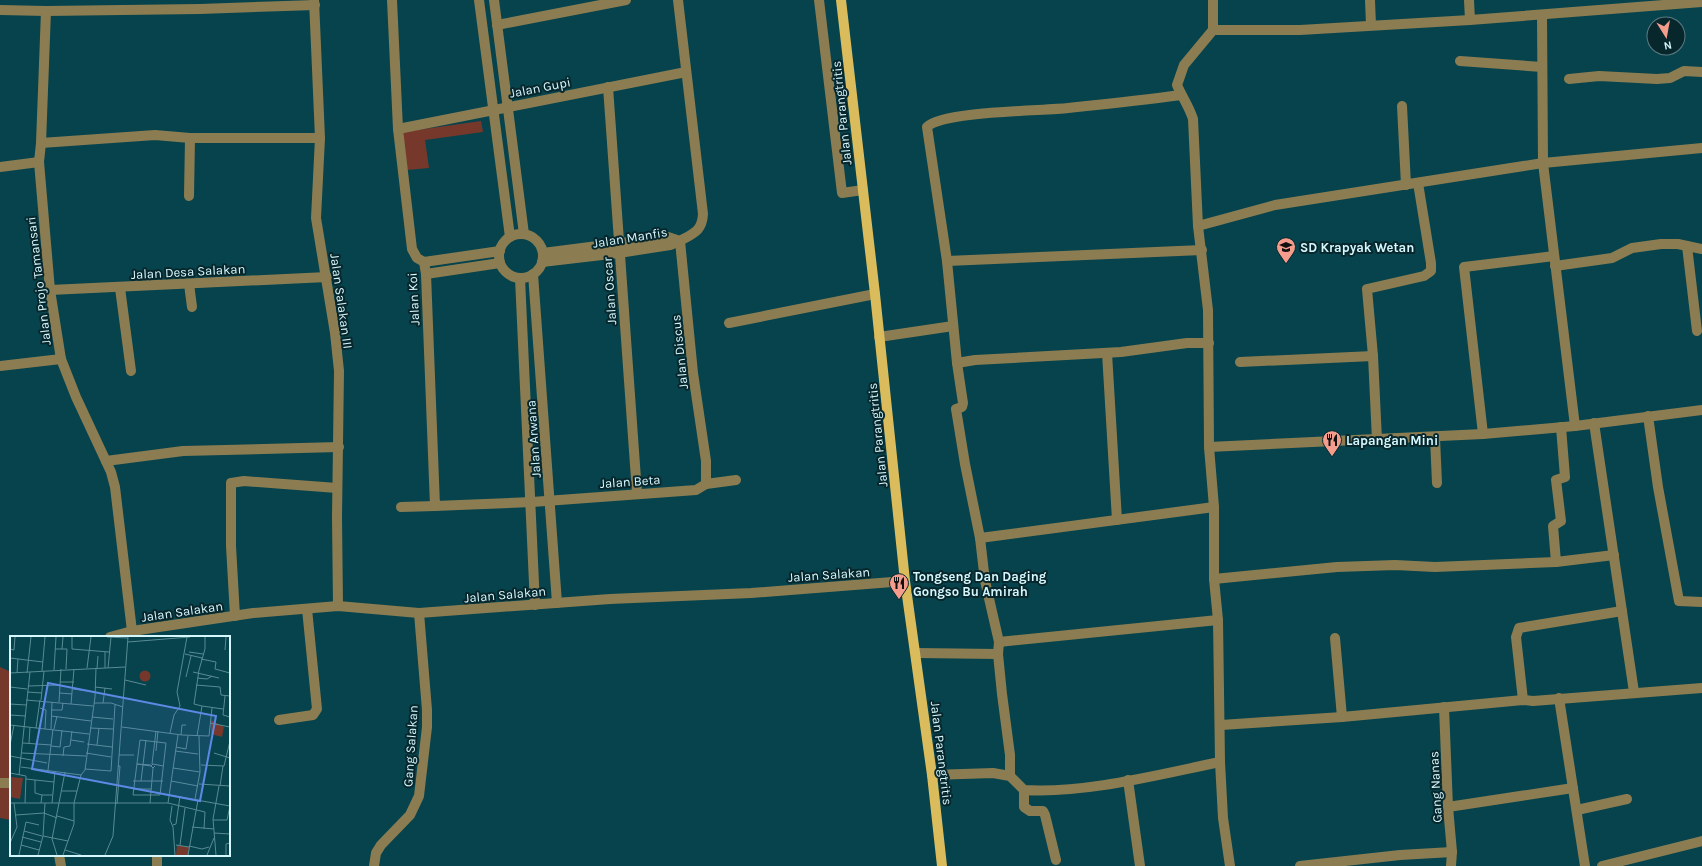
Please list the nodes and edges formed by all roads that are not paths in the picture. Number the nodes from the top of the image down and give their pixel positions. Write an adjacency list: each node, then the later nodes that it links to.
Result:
1 (392, 0): 32 (street, Jalan Koi)
2 (479, 0): 31 (street)
3 (494, 0): 19 (street)
4 (626, 0): 19 (street)
5 (678, 0): 24 (street, Jalan Manfis)
6 (820, 0): 42 (street)
7 (841, 0): 42 (main road, Jalan Parangtritis)
8 (1213, 0): 21 (street)
9 (1370, 0): 20 (street)
10 (1469, 0): 18 (street)
11 (314, 2): 13 (street); 34 (street, Jalan Salakan III)
12 (1702, 2): 17 (street)
13 (200, 4): 16 (street)
14 (16, 5): 15 (street); 16 (street)
15 (0, 10)
16 (46, 11): 35 (street, Jalan Projo Tamansari)
17 (1542, 15): 18 (street); 23 (street)
18 (1470, 20): 20 (street)
19 (497, 25): 29 (street)
20 (1371, 25): 21 (street)
21 (1213, 30): 28 (street)
22 (1460, 61): 23 (street)
23 (1542, 67): 38 (street)
24 (686, 72): 27 (street, Jalan Gupi); 47 (street, Jalan Manfis)
25 (1702, 72): 26 (street)
26 (1569, 79)
27 (608, 87): 29 (street, Jalan Gupi); 49 (street, Jalan Oscar)
28 (1181, 95): 44 (street); 54 (street)
29 (508, 106): 31 (street, Jalan Gupi); 45 (street)
30 (1402, 106): 41 (street)
31 (494, 110): 32 (street, Jalan Gupi); 46 (street)
32 (398, 129): 56 (street, Jalan Koi)
33 (190, 138): 34 (street); 35 (street); 43 (street)
34 (320, 138): 60 (street, Jalan Salakan III)
35 (41, 143): 37 (street, Jalan Projo Tamansari)
36 (1702, 148): 38 (street)
37 (39, 162): 39 (street); 64 (street, Jalan Projo Tamansari)
38 (1543, 163): 40 (street); 55 (street)
39 (0, 166)
40 (1418, 183): 41 (street); 73 (street)
41 (1406, 185): 44 (street)
42 (862, 190): 65 (main road, Jalan Parangtritis)
43 (189, 196)
44 (1198, 226): 51 (street)
45 (524, 234): 46 (street); 53 (street)
46 (510, 237): 52 (street)
47 (680, 241): 49 (street, Jalan Manfis); 92 (street, Jalan Discus)
48 (1687, 246): 50 (street); 55 (street); 69 (street)
49 (619, 249): 53 (street, Jalan Manfis); 94 (street, Jalan Oscar)
50 (1702, 249)
51 (1202, 250): 54 (street); 71 (street)
52 (500, 251): 56 (street); 57 (street)
53 (542, 258): 59 (street)
54 (947, 261): 68 (street)
55 (1555, 261): 82 (street); 84 (street)
56 (424, 262): 58 (street, Jalan Koi)
57 (500, 263): 58 (street); 61 (street)
58 (426, 274): 97 (street, Jalan Koi)
59 (533, 274): 61 (street); 95 (street, Jalan Arwana)
60 (326, 277): 62 (street, Jalan Desa Salakan); 87 (street, Jalan Salakan III)
61 (520, 278): 96 (street, Jalan Arwana)
62 (189, 284): 63 (street, Jalan Desa Salakan); 66 (street)
63 (120, 288): 64 (street, Jalan Desa Salakan); 78 (street)
64 (50, 290): 74 (street, Jalan Projo Tamansari)
65 (875, 294): 67 (street); 70 (main road, Jalan Parangtritis)
66 (192, 307)
67 (729, 322)
68 (953, 326): 70 (street); 76 (street)
69 (1697, 331)
70 (880, 337): 105 (main road, Jalan Parangtritis)
71 (1209, 343): 72 (street); 88 (street)
72 (1106, 353): 76 (street); 100 (street)
73 (1373, 356): 75 (street); 86 (street)
74 (61, 359): 77 (street); 89 (street, Jalan Projo Tamansari)
75 (1240, 362)
76 (957, 363): 101 (street)
77 (0, 366)
78 (131, 371)
79 (1702, 410): 80 (street)
80 (1648, 416): 81 (street); 106 (street)
81 (1594, 423): 82 (street); 102 (street)
82 (1574, 426): 83 (street)
83 (1560, 427): 84 (street); 103 (street)
84 (1483, 434): 85 (street)
85 (1435, 438): 86 (street); 91 (street)
86 (1377, 440): 88 (street)
87 (338, 447): 89 (street); 93 (street, Jalan Salakan III)
88 (1209, 447): 99 (street)
89 (106, 461): 115 (street, Jalan Projo Tamansari)
90 (736, 480): 92 (street, Jalan Beta)
91 (1437, 483)
92 (706, 484): 94 (street, Jalan Beta)
93 (337, 488): 109 (street, Jalan Salakan III); 113 (street)
94 (637, 493): 95 (street, Jalan Beta)
95 (551, 500): 96 (street, Jalan Beta); 107 (street, Jalan Arwana)
96 (532, 502): 97 (street); 108 (street, Jalan Arwana)
97 (436, 506): 98 (street)
98 (401, 507)
99 (1214, 507): 100 (street); 104 (street)
100 (1117, 520): 101 (street)
101 (980, 538): 119 (street)
102 (1614, 555): 103 (street); 111 (street)
103 (1556, 562): 104 (street)
104 (1214, 579): 114 (street)
105 (905, 581): 107 (street, Jalan Salakan); 120 (main road, Jalan Parangtritis)
106 (1702, 602)
107 (557, 603): 108 (street, Jalan Salakan)
108 (535, 604): 112 (street, Jalan Salakan)
109 (338, 606): 110 (street, Jalan Salakan); 112 (street, Jalan Salakan)
110 (308, 609): 113 (street, Jalan Salakan); 128 (street)
111 (1622, 611): 123 (street); 125 (street)
112 (419, 613): 144 (street, Gang Salakan)
113 (235, 616): 116 (street, Jalan Salakan)
114 (1218, 620): 119 (street); 129 (street)
115 (132, 631): 116 (street, Jalan Salakan); 117 (street, Jalan Salakan)
116 (150, 633)
117 (114, 636)
118 (1335, 638): 127 (street)
119 (999, 642): 121 (street)
120 (916, 653): 121 (street); 131 (main road, Jalan Parangtritis)
121 (998, 654): 132 (street)
122 (1702, 688): 123 (street)
123 (1634, 692): 124 (street)
124 (1559, 698): 125 (street); 134 (street)
125 (1523, 700): 126 (street)
126 (1444, 707): 127 (street); 137 (street, Gang Nanas)
127 (1342, 717): 129 (street)
128 (279, 720)
129 (1221, 725): 130 (street)
130 (1220, 762): 133 (street); 147 (street)
131 (932, 775): 132 (street); 145 (main road, Jalan Parangtritis)
132 (1010, 776): 135 (street)
133 (1128, 780): 135 (street); 146 (street)
134 (1573, 788): 137 (street); 138 (street)
135 (1024, 790): 142 (street)
136 (1627, 799): 138 (street)
137 (1448, 807): 140 (street, Gang Nanas)
138 (1577, 810): 150 (street)
139 (1702, 841): 151 (street)
140 (1452, 852): 148 (street); 149 (street, Gang Nanas)
141 (59, 856): 143 (street)
142 (1056, 860)
143 (61, 866)
144 (374, 866)
145 (942, 866)
146 (1140, 866)
147 (1230, 866)
148 (1300, 866)
149 (1451, 866)
150 (1586, 866)
151 (1602, 866)

